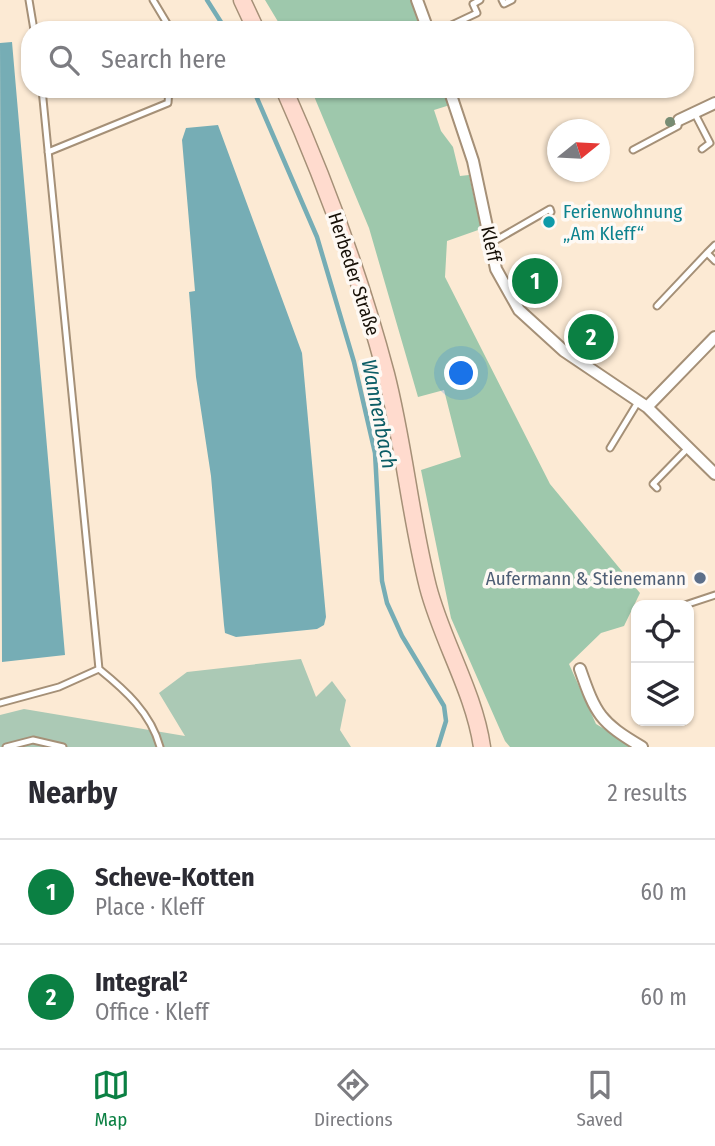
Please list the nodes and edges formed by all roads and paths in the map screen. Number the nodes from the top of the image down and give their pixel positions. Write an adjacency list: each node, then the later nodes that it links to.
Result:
1 (29, 0): 8 (lane)
2 (153, 0): 9 (lane)
3 (242, 0): 10 (main road)
4 (417, 0): 11 (street)
5 (480, 0): 12 (lane)
6 (502, 0): 7 (lane)
7 (512, 0)
8 (32, 21)
9 (166, 21)
10 (252, 21)
11 (425, 21)
12 (460, 21)
13 (43, 98): 22 (lane)
14 (168, 98): 22 (lane)
15 (288, 98): 43 (main road, Herbeder Straße)
16 (452, 98): 24 (street, Kleff)
17 (715, 103): 18 (street)
18 (694, 112): 19 (street); 20 (lane)
19 (679, 120): 21 (lane)
20 (702, 149)
21 (633, 150)
22 (48, 152): 37 (lane)
23 (551, 212): 24 (lane)
24 (491, 243): 30 (street, Kleff)
25 (715, 245): 26 (lane)
26 (707, 253): 27 (lane); 28 (lane)
27 (715, 261)
28 (657, 306)
29 (715, 337): 30 (street)
30 (643, 404): 31 (lane); 32 (street, Kleff)
31 (610, 448)
32 (688, 448): 33 (street, Kleff); 34 (lane)
33 (715, 474)
34 (657, 488)
35 (715, 595): 36 (lane)
36 (694, 602)
37 (99, 669): 39 (lane); 42 (lane)
38 (580, 669): 44 (street)
39 (0, 703)
40 (6, 747): 41 (lane)
41 (63, 747)
42 (160, 747)
43 (482, 747)
44 (642, 747)

